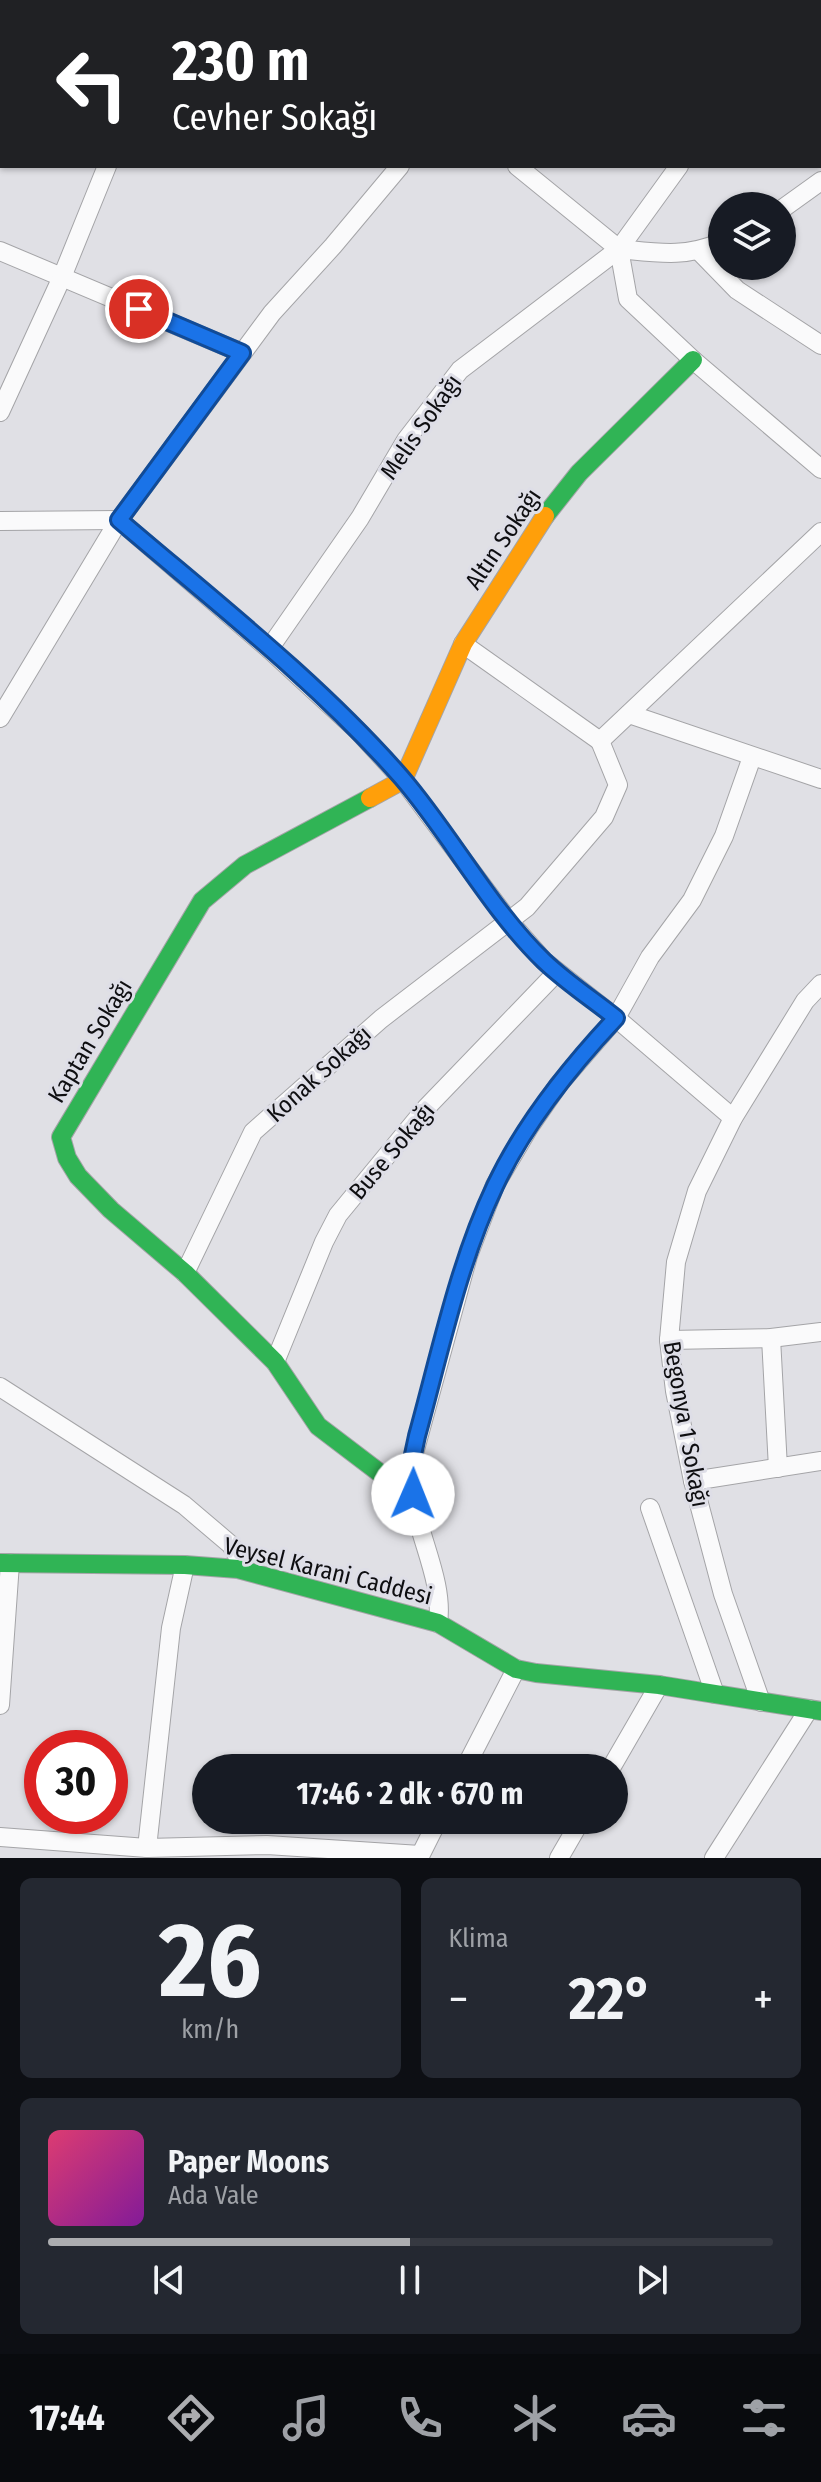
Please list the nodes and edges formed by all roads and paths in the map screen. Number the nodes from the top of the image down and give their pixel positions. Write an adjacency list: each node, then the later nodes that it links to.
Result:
1 (106, 168): 11 (street)
2 (397, 168): 13 (street)
3 (519, 168): 8 (street)
4 (678, 168): 8 (street, Melis Sokağı)
5 (821, 181): 6 (street)
6 (796, 199)
7 (708, 248): 10 (street)
8 (619, 249): 10 (street); 14 (street); 21 (street, Melis Sokağı)
9 (0, 251): 11 (street)
10 (700, 252): 12 (street)
11 (62, 277): 13 (street); 15 (street)
12 (821, 345)
13 (242, 353): 17 (street)
14 (693, 360): 16 (street); 20 (street, Altın Sokağı)
15 (0, 412)
16 (821, 469)
17 (119, 520): 18 (street); 21 (street); 23 (street)
18 (0, 521)
19 (821, 532): 22 (street)
20 (463, 644): 24 (street); 27 (street, Altın Sokağı)
21 (269, 649): 27 (street)
22 (629, 714): 24 (street); 25 (street)
23 (0, 718)
24 (600, 741): 28 (street, Konak Sokağı)
25 (752, 757): 26 (street); 31 (street)
26 (821, 779)
27 (403, 780): 28 (street); 33 (street, Kaptan Sokağı)
28 (508, 920): 29 (street); 33 (street, Konak Sokağı)
29 (557, 972): 31 (street); 37 (street, Buse Sokağı)
30 (821, 984): 32 (street, Begonya 1 Sokağı)
31 (616, 1018): 32 (street); 42 (street)
32 (733, 1118): 36 (street, Begonya 1 Sokağı)
33 (185, 1273): 37 (street, Kaptan Sokağı)
34 (821, 1332): 35 (street)
35 (771, 1338): 36 (street); 40 (street)
36 (669, 1340): 41 (street, Begonya 1 Sokağı)
37 (275, 1362): 42 (street, Kaptan Sokağı)
38 (0, 1387): 46 (street)
39 (821, 1461): 40 (street)
40 (778, 1468): 41 (street)
41 (693, 1481): 51 (street, Begonya 1 Sokağı)
42 (413, 1494): 47 (street)
43 (650, 1508): 50 (street)
44 (5, 1563): 45 (street, Veysel Karani Caddesi); 52 (street)
45 (185, 1565): 46 (street, Veysel Karani Caddesi); 59 (street)
46 (238, 1569): 47 (street, Veysel Karani Caddesi)
47 (438, 1623): 48 (street, Veysel Karani Caddesi)
48 (516, 1669): 49 (street, Veysel Karani Caddesi); 54 (street)
49 (659, 1685): 50 (street, Veysel Karani Caddesi); 55 (street)
50 (715, 1694): 51 (street, Veysel Karani Caddesi)
51 (761, 1702): 53 (street, Veysel Karani Caddesi)
52 (0, 1705)
53 (815, 1710): 64 (street)
54 (472, 1754)
55 (619, 1754)
56 (431, 1834): 61 (street)
57 (573, 1834): 63 (street)
58 (6, 1838): 60 (street); 62 (street)
59 (147, 1848): 60 (street); 61 (street)
60 (95, 1851)
61 (420, 1856)
62 (9, 1858)
63 (559, 1858)
64 (714, 1858)

